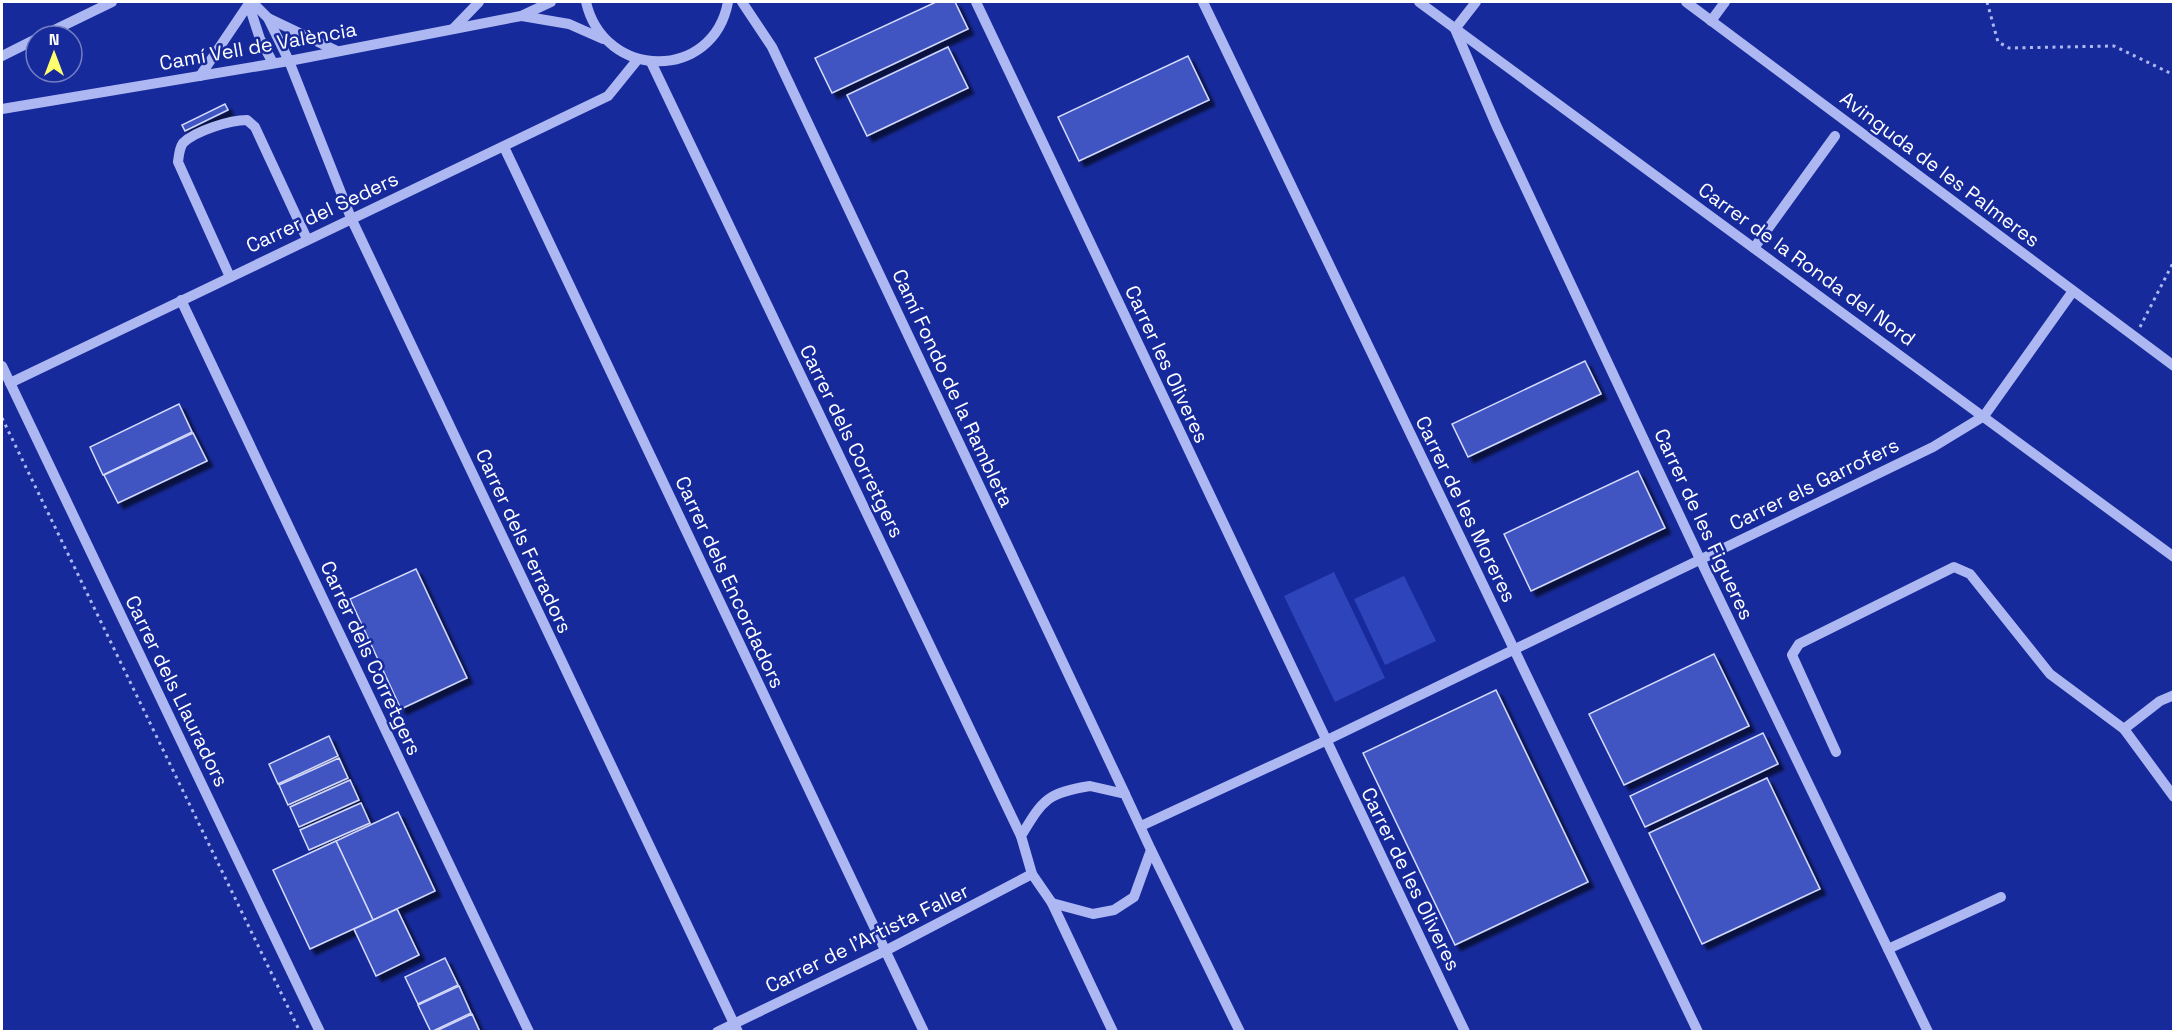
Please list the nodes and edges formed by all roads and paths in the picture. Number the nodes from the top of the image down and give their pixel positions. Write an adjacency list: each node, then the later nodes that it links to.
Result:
1 (112, 2): 18 (street)
2 (479, 2): 19 (street)
3 (551, 2): 15 (street, Camí Vell de València)
4 (586, 2): 21 (street)
5 (728, 2): 27 (street)
6 (742, 2): 54 (street, Camí Fondo de la Rambleta)
7 (976, 2): 52 (street, Carrer les Oliveres)
8 (1203, 2): 49 (street, Carrer de les Moreres)
9 (1419, 2): 20 (street, Carrer de la Ronda del Nord)
10 (1476, 2): 20 (street)
11 (1686, 2): 17 (street, Avinguda de les Palmeres)
12 (1725, 2): 17 (street)
13 (1987, 2): 29 (path)
14 (249, 3): 16 (street); 28 (street); 30 (street)
15 (521, 16): 19 (street, Camí Vell de València); 21 (street, Camí Vell de València)
16 (268, 18): 23 (street); 26 (street, Carrer dels Ferradors)
17 (1711, 21): 39 (street, Avinguda de les Palmeres)
18 (67, 24)
19 (453, 29): 23 (street, Camí Vell de València)
20 (1455, 29): 36 (street, Carrer de la Ronda del Nord); 48 (street, Carrer de les Figueres)
21 (603, 39): 25 (street, Camí Vell de València)
22 (24, 45): 24 (street)
23 (337, 51): 26 (street, Camí Vell de València)
24 (2, 56)
25 (638, 59): 27 (street, Camí Vell de València); 33 (street, Carrer del Seders)
26 (289, 61): 28 (street, Camí Vell de València); 34 (street, Carrer dels Ferradors)
27 (651, 62): 57 (street, Carrer dels Corretgers)
28 (273, 63): 30 (street, Camí Vell de València)
29 (2174, 75)
30 (200, 76): 31 (street, Camí Vell de València)
31 (2, 110)
32 (1835, 136): 36 (street)
33 (504, 147): 34 (street, Carrer del Seders); 63 (street, Carrer dels Encordadors)
34 (351, 218): 35 (street, Carrer del Seders); 64 (street, Carrer dels Ferradors)
35 (307, 239): 38 (street, Carrer del Seders); 38 (street)
36 (1754, 248): 45 (street, Carrer de la Ronda del Nord)
37 (2174, 261): 41 (path)
38 (230, 277): 40 (street, Carrer del Seders)
39 (2073, 291): 41 (street, Avinguda de les Palmeres); 45 (street, Carrer els Garrofers)
40 (181, 300): 44 (street, Carrer del Seders); 67 (street, Carrer dels Corretgers)
41 (2135, 337): 43 (street, Avinguda de les Palmeres)
42 (2, 366): 44 (street, Carrer dels Llauradors)
43 (2174, 366)
44 (10, 383): 66 (street, Carrer dels Llauradors)
45 (1984, 416): 47 (street, Carrer de la Ronda del Nord); 48 (street, Carrer els Garrofers)
46 (2, 418): 65 (path)
47 (2174, 557)
48 (1700, 559): 49 (street, Carrer els Garrofers); 62 (street, Carrer de les Figueres)
49 (1513, 650): 52 (street, Carrer els Garrofers); 73 (street, Carrer de les Moreres)
50 (2174, 695): 51 (street)
51 (2124, 729): 53 (street); 55 (street)
52 (1325, 741): 56 (street, Carrer els Garrofers); 72 (street, Carrer de les Oliveres)
53 (1836, 752)
54 (1125, 794): 56 (street); 57 (street)
55 (2174, 797)
56 (1142, 826): 58 (street)
57 (1021, 836): 59 (street)
58 (1151, 850): 61 (street); 71 (street)
59 (1032, 874): 61 (street); 63 (street, Carrer de l'Artista Faller)
60 (2001, 897): 62 (street)
61 (1052, 903): 70 (street)
62 (1888, 949): 74 (street, Carrer de les Figueres)
63 (885, 951): 64 (street, Carrer de l'Artista Faller); 69 (street, Carrer dels Encordadors)
64 (736, 1028): 68 (street, Carrer de l'Artista Faller)
65 (300, 1032)
66 (320, 1032)
67 (530, 1032)
68 (717, 1032)
69 (924, 1032)
70 (1113, 1032)
71 (1240, 1032)
72 (1465, 1032)
73 (1698, 1032)
74 (1928, 1032)

